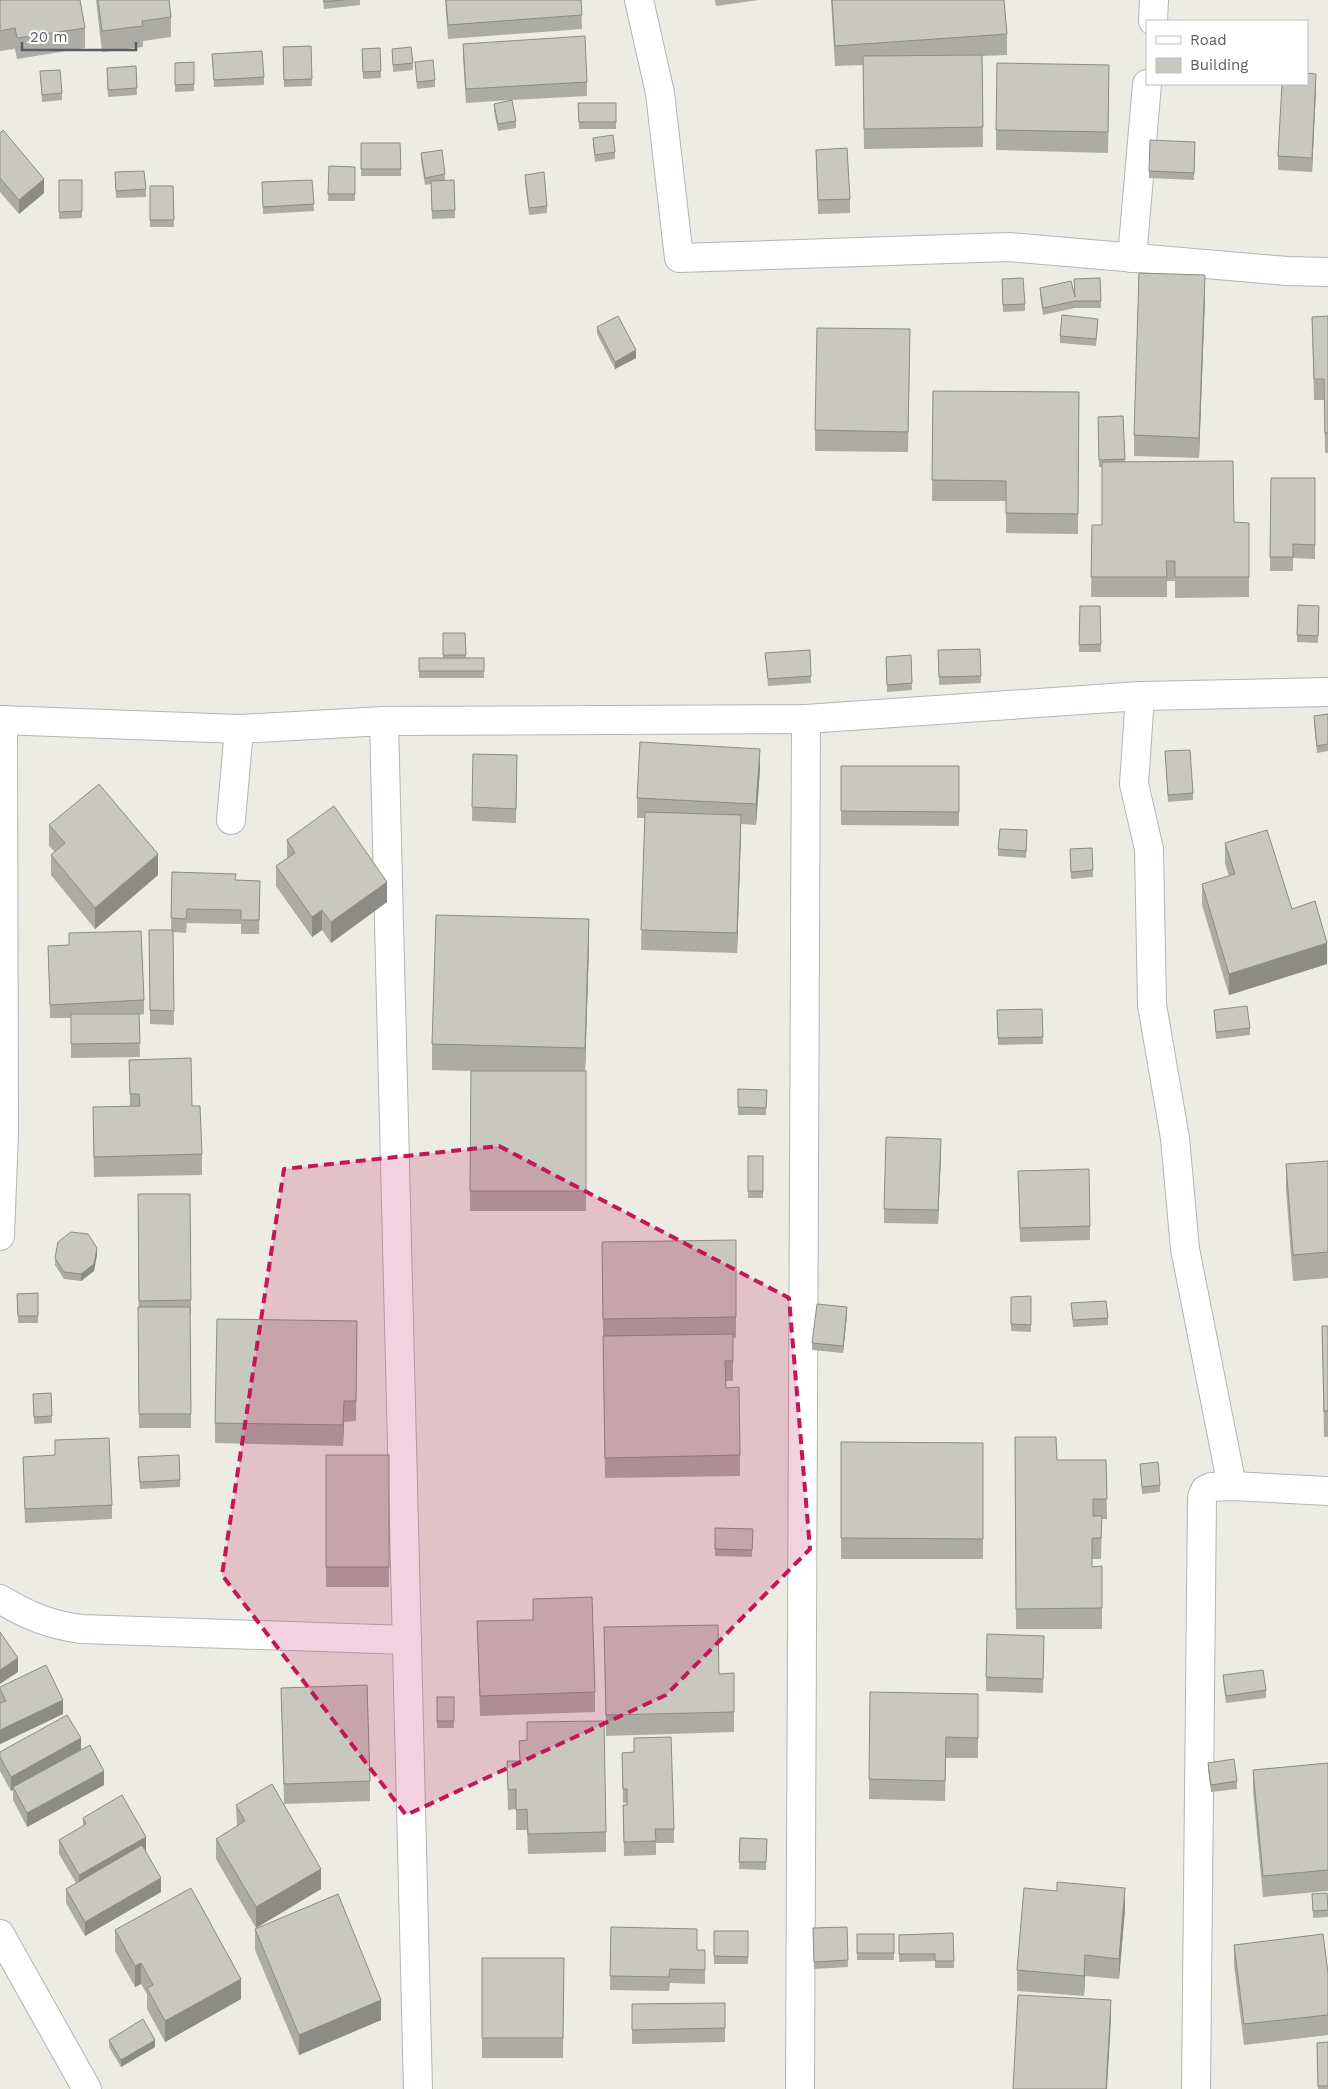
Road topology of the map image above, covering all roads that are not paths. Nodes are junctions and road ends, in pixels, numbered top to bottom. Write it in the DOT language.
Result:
graph roads {
  1 [pos="639,0"];
  2 [pos="1154,0"];
  3 [pos="1152,20"];
  4 [pos="1147,85"];
  5 [pos="1132,258"];
  6 [pos="1328,272"];
  7 [pos="1328,692"];
  8 [pos="1140,696"];
  9 [pos="806,719"];
  10 [pos="2,720"];
  11 [pos="384,721"];
  12 [pos="238,730"];
  13 [pos="231,820"];
  14 [pos="0,1220"];
  15 [pos="1232,1486"];
  16 [pos="1328,1491"];
  17 [pos="0,1599"];
  18 [pos="407,1640"];
  19 [pos="0,1934"];
  20 [pos="87,2089"];
  21 [pos="418,2089"];
  22 [pos="800,2089"];
  23 [pos="1196,2089"];
  1 -- 5 [label="street"];
  2 -- 3 [label="street"];
  4 -- 5 [label="street"];
  5 -- 6 [label="street"];
  7 -- 8 [label="street"];
  8 -- 9 [label="street"];
  8 -- 15 [label="street"];
  9 -- 11 [label="street"];
  9 -- 22 [label="street"];
  10 -- 12 [label="street"];
  10 -- 14 [label="street"];
  11 -- 12 [label="street"];
  11 -- 18 [label="street"];
  12 -- 13 [label="street"];
  15 -- 16 [label="street"];
  15 -- 23 [label="street"];
  17 -- 18 [label="street"];
  18 -- 21 [label="street"];
  19 -- 20 [label="street"];
}
